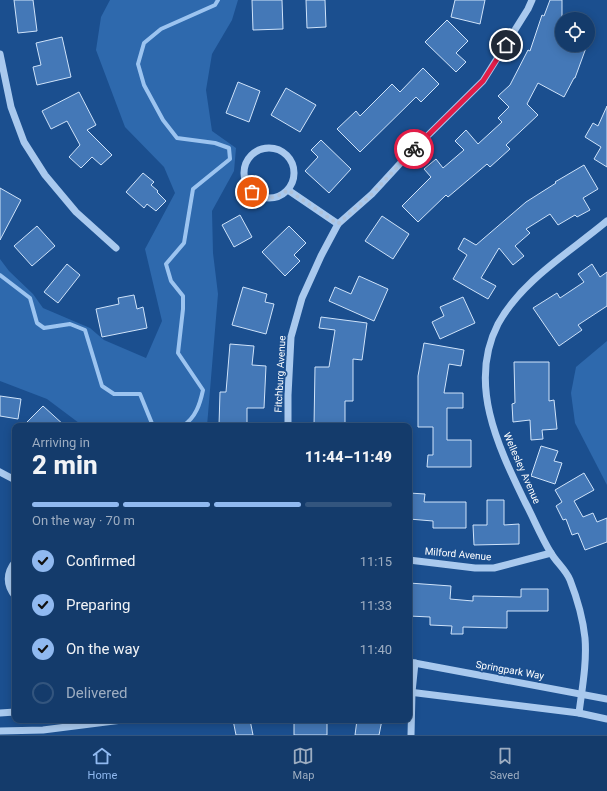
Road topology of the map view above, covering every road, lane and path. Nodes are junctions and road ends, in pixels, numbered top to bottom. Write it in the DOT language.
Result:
graph roads {
  1 [pos="532,0"];
  2 [pos="0,54"];
  3 [pos="288,190"];
  4 [pos="607,221"];
  5 [pos="338,224"];
  6 [pos="116,248"];
  7 [pos="288,423"];
  8 [pos="0,472"];
  9 [pos="12,478"];
  10 [pos="551,553"];
  11 [pos="412,560"];
  12 [pos="12,567"];
  13 [pos="12,591"];
  14 [pos="412,663"];
  15 [pos="412,692"];
  16 [pos="581,693"];
  17 [pos="607,699"];
  18 [pos="12,712"];
  19 [pos="579,713"];
  20 [pos="0,714"];
  21 [pos="607,719"];
  22 [pos="98,723"];
  23 [pos="411,723"];
  24 [pos="0,731"];
  25 [pos="411,735"];
  1 -- 5 [label="street, Fitchburg Avenue"];
  2 -- 6 [label="street"];
  3 -- 3 [label="street"];
  3 -- 5 [label="street"];
  4 -- 10 [label="street, Wellesley Avenue"];
  5 -- 7 [label="street, Fitchburg Avenue"];
  8 -- 9 [label="street"];
  10 -- 11 [label="street, Milford Avenue"];
  10 -- 16 [label="street, Wellesley Avenue"];
  12 -- 13 [label="street"];
  14 -- 16 [label="street, Springpark Way"];
  15 -- 19 [label="street"];
  16 -- 17 [label="street, Springpark Way"];
  16 -- 19 [label="street, Wellesley Avenue"];
  18 -- 20 [label="street"];
  19 -- 21 [label="street"];
  22 -- 24 [label="street"];
  23 -- 25 [label="street"];
}
